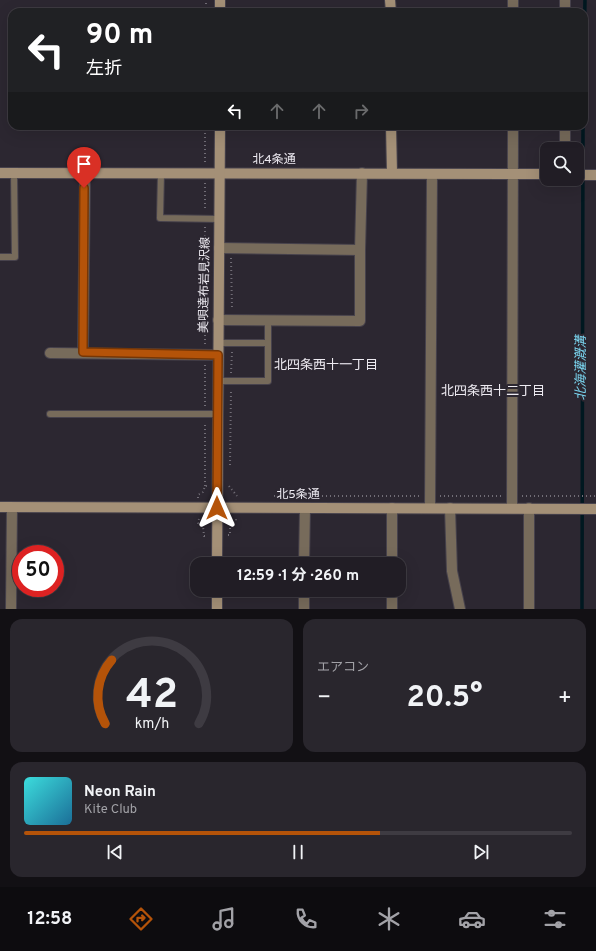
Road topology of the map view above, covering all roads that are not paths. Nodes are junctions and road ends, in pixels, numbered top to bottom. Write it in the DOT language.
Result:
graph roads {
  1 [pos="220,130"];
  2 [pos="391,130"];
  3 [pos="513,130"];
  4 [pos="565,130"];
  5 [pos="565,142"];
  6 [pos="0,172"];
  7 [pos="14,172"];
  8 [pos="85,172"];
  9 [pos="161,173"];
  10 [pos="220,173"];
  11 [pos="362,173"];
  12 [pos="392,173"];
  13 [pos="513,173"];
  14 [pos="432,174"];
  15 [pos="540,174"];
  16 [pos="219,219"];
  17 [pos="219,248"];
  18 [pos="360,250"];
  19 [pos="0,257"];
  20 [pos="218,320"];
  21 [pos="268,320"];
  22 [pos="218,343"];
  23 [pos="268,343"];
  24 [pos="83,352"];
  25 [pos="50,353"];
  26 [pos="218,355"];
  27 [pos="217,381"];
  28 [pos="50,414"];
  29 [pos="217,414"];
  30 [pos="0,507"];
  31 [pos="12,507"];
  32 [pos="217,508"];
  33 [pos="304,508"];
  34 [pos="392,508"];
  35 [pos="430,508"];
  36 [pos="450,508"];
  37 [pos="512,508"];
  38 [pos="529,508"];
  39 [pos="592,509"];
  40 [pos="217,557"];
  41 [pos="304,557"];
  42 [pos="392,557"];
  43 [pos="217,597"];
  44 [pos="304,597"];
  45 [pos="392,597"];
  46 [pos="11,609"];
  47 [pos="217,609"];
  48 [pos="304,609"];
  49 [pos="392,609"];
  50 [pos="460,609"];
  51 [pos="529,609"];
  1 -- 10 [label="street, 美唄達布岩見沢線"];
  2 -- 12 [label="street"];
  3 -- 13 [label="street"];
  4 -- 5 [label="street"];
  6 -- 7 [label="street, 北4条通"];
  7 -- 8 [label="street, 北4条通"];
  7 -- 19 [label="lane"];
  8 -- 9 [label="street, 北4条通"];
  8 -- 24 [label="street"];
  9 -- 10 [label="street, 北4条通"];
  9 -- 16 [label="lane"];
  10 -- 11 [label="street, 北4条通"];
  10 -- 16 [label="street, 美唄達布岩見沢線"];
  11 -- 12 [label="street, 北4条通"];
  11 -- 18 [label="street"];
  12 -- 14 [label="street, 北4条通"];
  13 -- 14 [label="street, 北4条通"];
  13 -- 15 [label="street, 北4条通"];
  13 -- 37 [label="street"];
  14 -- 35 [label="street"];
  16 -- 17 [label="street, 美唄達布岩見沢線"];
  17 -- 18 [label="street"];
  17 -- 20 [label="street, 美唄達布岩見沢線"];
  18 -- 21 [label="street"];
  20 -- 21 [label="street"];
  20 -- 22 [label="street, 美唄達布岩見沢線"];
  21 -- 23 [label="lane"];
  22 -- 23 [label="lane"];
  22 -- 26 [label="street, 美唄達布岩見沢線"];
  23 -- 27 [label="lane"];
  24 -- 25 [label="street"];
  24 -- 26 [label="street"];
  26 -- 27 [label="street, 美唄達布岩見沢線"];
  27 -- 29 [label="street, 美唄達布岩見沢線"];
  28 -- 29 [label="lane"];
  29 -- 32 [label="street, 美唄達布岩見沢線"];
  30 -- 31 [label="street, 北5条通"];
  31 -- 32 [label="street, 北5条通"];
  31 -- 46 [label="street"];
  32 -- 33 [label="street, 北5条通"];
  32 -- 40 [label="street, 美唄達布岩見沢線"];
  33 -- 34 [label="street, 北5条通"];
  33 -- 41 [label="street"];
  34 -- 35 [label="street, 北5条通"];
  34 -- 42 [label="street"];
  35 -- 36 [label="street, 北5条通"];
  36 -- 37 [label="street, 北5条通"];
  36 -- 50 [label="street"];
  37 -- 38 [label="street, 北5条通"];
  38 -- 39 [label="street, 北5条通"];
  38 -- 51 [label="street"];
  43 -- 47 [label="street"];
  44 -- 48 [label="street"];
  45 -- 49 [label="street"];
}
